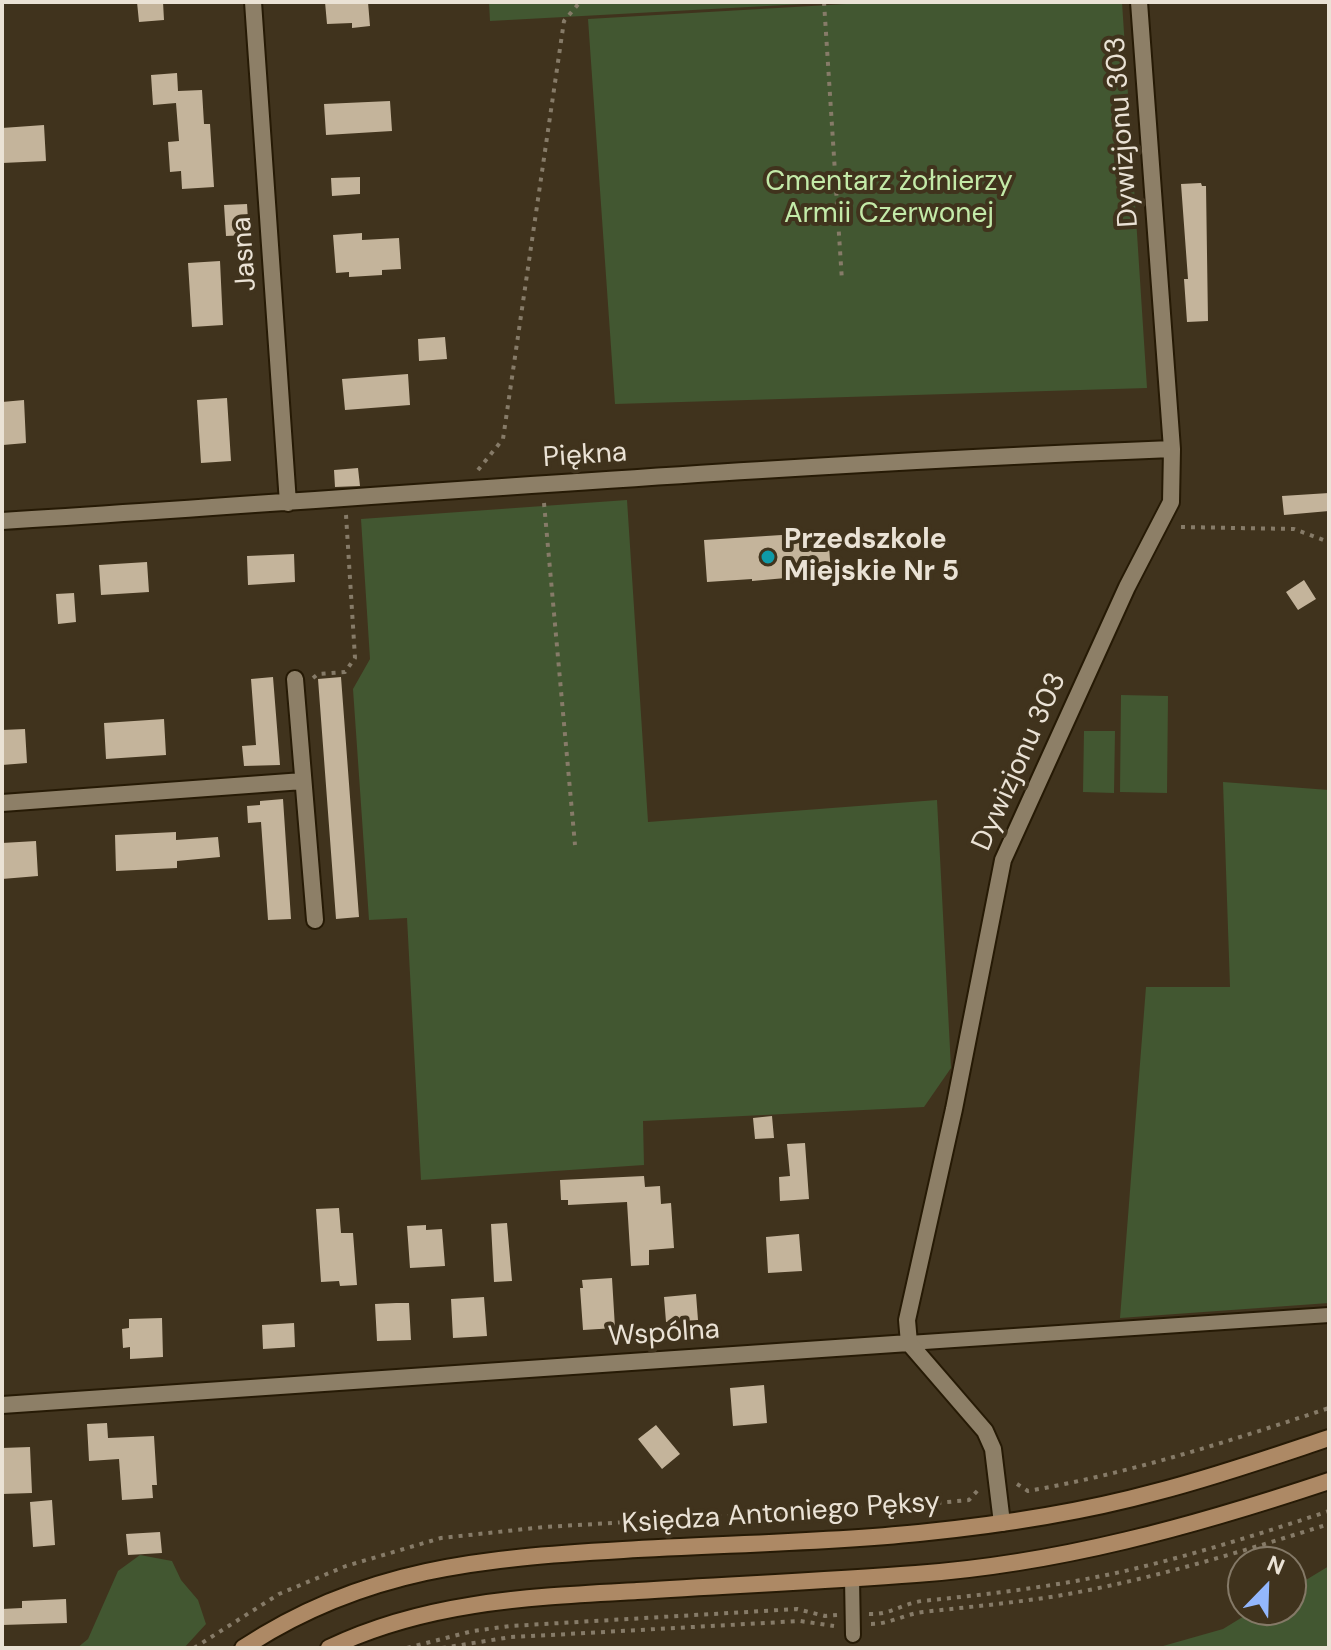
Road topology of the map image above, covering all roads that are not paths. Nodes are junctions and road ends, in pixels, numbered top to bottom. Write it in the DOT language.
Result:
graph roads {
  1 [pos="253,2"];
  2 [pos="1139,2"];
  3 [pos="1172,449"];
  4 [pos="288,503"];
  5 [pos="2,521"];
  6 [pos="295,679"];
  7 [pos="303,781"];
  8 [pos="2,803"];
  9 [pos="315,920"];
  10 [pos="1329,1315"];
  11 [pos="909,1343"];
  12 [pos="2,1405"];
  13 [pos="1329,1438"];
  14 [pos="1329,1481"];
  15 [pos="1002,1523"];
  16 [pos="852,1578"];
  17 [pos="853,1630"];
  18 [pos="243,1648"];
  19 [pos="329,1648"];
  1 -- 4 [label="street, Jasna"];
  2 -- 3 [label="street, Dywizjonu 303"];
  3 -- 4 [label="street, Piękna"];
  3 -- 11 [label="street, Dywizjonu 303"];
  4 -- 5 [label="street, Piękna"];
  6 -- 7 [label="street"];
  7 -- 8 [label="street"];
  7 -- 9 [label="street"];
  10 -- 11 [label="lane, Wspólna"];
  11 -- 12 [label="street, Wspólna"];
  11 -- 15 [label="street"];
  13 -- 15 [label="main road, Księdza Antoniego Pęksy"];
  14 -- 16 [label="main road"];
  15 -- 18 [label="main road, Księdza Antoniego Pęksy"];
  16 -- 17 [label="lane"];
  16 -- 19 [label="main road"];
}
